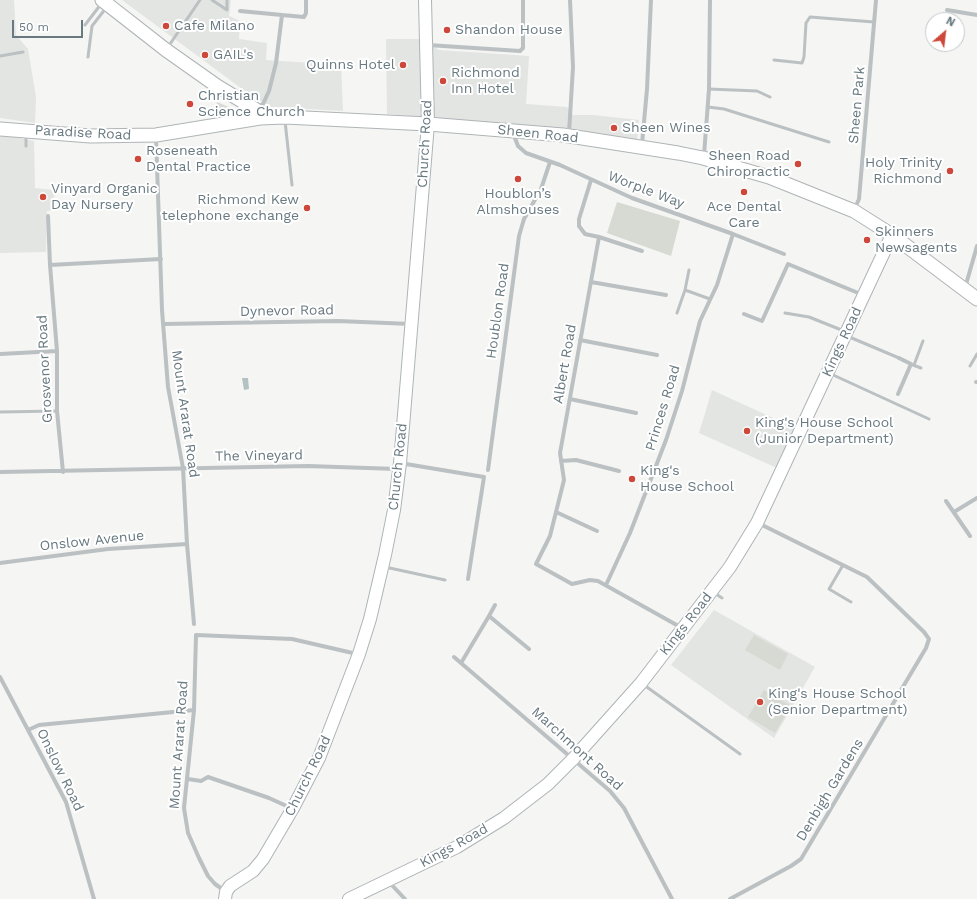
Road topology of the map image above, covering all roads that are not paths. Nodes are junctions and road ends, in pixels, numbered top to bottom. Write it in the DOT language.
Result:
graph roads {
  1 [pos="200,0"];
  2 [pos="212,0"];
  3 [pos="227,0"];
  4 [pos="306,0"];
  5 [pos="426,0"];
  6 [pos="523,0"];
  7 [pos="570,0"];
  8 [pos="651,0"];
  9 [pos="710,0"];
  10 [pos="876,0"];
  11 [pos="106,2"];
  12 [pos="947,10"];
  13 [pos="240,12"];
  14 [pos="282,15"];
  15 [pos="977,16"];
  16 [pos="874,22"];
  17 [pos="85,25"];
  18 [pos="425,45"];
  19 [pos="166,50"];
  20 [pos="23,52"];
  21 [pos="0,56"];
  22 [pos="88,57"];
  23 [pos="774,60"];
  24 [pos="709,89"];
  25 [pos="770,97"];
  26 [pos="708,107"];
  27 [pos="258,113"];
  28 [pos="285,117"];
  29 [pos="428,124"];
  30 [pos="3,129"];
  31 [pos="26,130"];
  32 [pos="512,131"];
  33 [pos="156,135"];
  34 [pos="569,136"];
  35 [pos="829,142"];
  36 [pos="26,146"];
  37 [pos="642,147"];
  38 [pos="703,158"];
  39 [pos="550,162"];
  40 [pos="592,180"];
  41 [pos="292,185"];
  42 [pos="854,211"];
  43 [pos="48,216"];
  44 [pos="733,234"];
  45 [pos="892,235"];
  46 [pos="599,237"];
  47 [pos="977,246"];
  48 [pos="642,251"];
  49 [pos="784,254"];
  50 [pos="161,259"];
  51 [pos="50,265"];
  52 [pos="689,270"];
  53 [pos="591,282"];
  54 [pos="964,289"];
  55 [pos="684,290"];
  56 [pos="666,295"];
  57 [pos="863,296"];
  58 [pos="710,299"];
  59 [pos="977,299"];
  60 [pos="677,313"];
  61 [pos="785,313"];
  62 [pos="744,314"];
  63 [pos="163,324"];
  64 [pos="411,324"];
  65 [pos="845,333"];
  66 [pos="580,340"];
  67 [pos="923,341"];
  68 [pos="57,352"];
  69 [pos="0,354"];
  70 [pos="977,354"];
  71 [pos="657,356"];
  72 [pos="899,358"];
  73 [pos="912,364"];
  74 [pos="970,366"];
  75 [pos="922,368"];
  76 [pos="827,372"];
  77 [pos="898,394"];
  78 [pos="570,399"];
  79 [pos="57,411"];
  80 [pos="0,412"];
  81 [pos="636,412"];
  82 [pos="929,419"];
  83 [pos="561,460"];
  84 [pos="400,466"];
  85 [pos="183,468"];
  86 [pos="488,470"];
  87 [pos="620,471"];
  88 [pos="0,472"];
  89 [pos="63,472"];
  90 [pos="977,498"];
  91 [pos="946,501"];
  92 [pos="556,512"];
  93 [pos="954,512"];
  94 [pos="757,523"];
  95 [pos="597,531"];
  96 [pos="970,536"];
  97 [pos="187,544"];
  98 [pos="0,562"];
  99 [pos="842,565"];
  100 [pos="382,566"];
  101 [pos="468,579"];
  102 [pos="445,580"];
  103 [pos="606,585"];
  104 [pos="851,602"];
  105 [pos="495,605"];
  106 [pos="489,616"];
  107 [pos="194,624"];
  108 [pos="682,629"];
  109 [pos="529,649"];
  110 [pos="359,654"];
  111 [pos="454,657"];
  112 [pos="461,664"];
  113 [pos="0,678"];
  114 [pos="641,682"];
  115 [pos="194,710"];
  116 [pos="28,730"];
  117 [pos="740,754"];
  118 [pos="573,759"];
  119 [pos="188,779"];
  120 [pos="293,808"];
  121 [pos="388,881"];
  122 [pos="225,895"];
  123 [pos="94,899"];
  124 [pos="349,899"];
  125 [pos="405,899"];
  126 [pos="672,899"];
  127 [pos="730,899"];
  1 -- 19 [label="lane"];
  2 -- 3 [label="lane"];
  4 -- 14 [label="street"];
  5 -- 18 [label="street, Church Road"];
  6 -- 18 [label="street"];
  7 -- 34 [label="street"];
  8 -- 37 [label="street"];
  9 -- 24 [label="street"];
  10 -- 16 [label="street, Sheen Park"];
  11 -- 17 [label="lane"];
  11 -- 19 [label="main road"];
  11 -- 22 [label="lane"];
  12 -- 15 [label="street"];
  13 -- 14 [label="street"];
  14 -- 27 [label="street"];
  16 -- 23 [label="lane"];
  16 -- 42 [label="street, Sheen Park"];
  18 -- 29 [label="street, Church Road"];
  19 -- 27 [label="main road"];
  20 -- 21 [label="lane"];
  24 -- 25 [label="lane"];
  24 -- 26 [label="street"];
  26 -- 35 [label="lane"];
  26 -- 38 [label="street"];
  27 -- 28 [label="main road, Sheen Road"];
  27 -- 33 [label="main road, Paradise Road"];
  28 -- 29 [label="main road, Sheen Road"];
  28 -- 41 [label="lane"];
  29 -- 32 [label="main road, Sheen Road"];
  29 -- 64 [label="street, Church Road"];
  30 -- 31 [label="main road, Paradise Road"];
  31 -- 33 [label="main road, Paradise Road"];
  31 -- 36 [label="lane"];
  32 -- 34 [label="main road, Sheen Road"];
  32 -- 39 [label="street, Worple Way"];
  33 -- 50 [label="street, Mount Ararat Road"];
  34 -- 37 [label="main road, Sheen Road"];
  37 -- 38 [label="main road, Sheen Road"];
  38 -- 42 [label="main road, Sheen Road"];
  39 -- 40 [label="street, Worple Way"];
  39 -- 86 [label="street, Houblon Road"];
  40 -- 44 [label="street, Worple Way"];
  40 -- 46 [label="street"];
  42 -- 45 [label="main road, Sheen Road"];
  43 -- 51 [label="street, Grosvenor Road"];
  44 -- 49 [label="street, Worple Way"];
  44 -- 58 [label="street, Princes Road"];
  45 -- 54 [label="main road, Sheen Road"];
  45 -- 57 [label="street, Kings Road"];
  46 -- 48 [label="street"];
  46 -- 53 [label="street, Albert Road"];
  47 -- 54 [label="street"];
  50 -- 51 [label="street"];
  50 -- 63 [label="street, Mount Ararat Road"];
  51 -- 68 [label="street, Grosvenor Road"];
  52 -- 55 [label="lane"];
  53 -- 56 [label="street"];
  53 -- 66 [label="street, Albert Road"];
  54 -- 59 [label="main road, Sheen Road"];
  55 -- 58 [label="lane"];
  55 -- 60 [label="lane"];
  57 -- 62 [label="street"];
  57 -- 65 [label="street, Kings Road"];
  58 -- 103 [label="street, Princes Road"];
  61 -- 65 [label="lane"];
  63 -- 64 [label="street, Dynevor Road"];
  63 -- 85 [label="street, Mount Ararat Road"];
  64 -- 84 [label="street, Church Road"];
  65 -- 72 [label="lane"];
  65 -- 76 [label="street, Kings Road"];
  66 -- 71 [label="street"];
  66 -- 78 [label="street, Albert Road"];
  67 -- 73 [label="lane"];
  68 -- 69 [label="street"];
  68 -- 79 [label="street, Grosvenor Road"];
  70 -- 74 [label="lane"];
  72 -- 73 [label="street"];
  73 -- 75 [label="lane"];
  73 -- 77 [label="street"];
  76 -- 82 [label="lane"];
  76 -- 94 [label="street, Kings Road"];
  78 -- 81 [label="street"];
  78 -- 83 [label="street, Albert Road"];
  79 -- 80 [label="lane"];
  79 -- 89 [label="street, Grosvenor Road"];
  83 -- 87 [label="street"];
  83 -- 92 [label="street, Albert Road"];
  84 -- 85 [label="street, The Vineyard"];
  84 -- 100 [label="street, Church Road"];
  84 -- 101 [label="street, The Vineyard"];
  85 -- 89 [label="street, The Vineyard"];
  85 -- 97 [label="street, Mount Ararat Road"];
  88 -- 89 [label="street, The Vineyard"];
  90 -- 93 [label="street"];
  91 -- 93 [label="street"];
  92 -- 95 [label="street"];
  92 -- 103 [label="street, Albert Road"];
  93 -- 96 [label="street"];
  94 -- 99 [label="street"];
  94 -- 108 [label="street, Kings Road"];
  97 -- 98 [label="street, Onslow Avenue"];
  97 -- 107 [label="street, Mount Ararat Road"];
  99 -- 104 [label="lane"];
  99 -- 127 [label="street, Denbigh Gardens"];
  100 -- 102 [label="lane"];
  100 -- 110 [label="street, Church Road"];
  103 -- 108 [label="street"];
  105 -- 106 [label="street"];
  106 -- 109 [label="street"];
  106 -- 112 [label="street"];
  108 -- 114 [label="street, Kings Road"];
  110 -- 115 [label="street, Mount Ararat Road"];
  110 -- 120 [label="street, Church Road"];
  111 -- 112 [label="street, Marchmont Road"];
  112 -- 118 [label="street, Marchmont Road"];
  113 -- 116 [label="street, Onslow Road"];
  114 -- 117 [label="lane"];
  114 -- 118 [label="street, Kings Road"];
  115 -- 116 [label="street"];
  115 -- 119 [label="street, Mount Ararat Road"];
  116 -- 123 [label="street, Onslow Road"];
  118 -- 121 [label="street, Kings Road"];
  118 -- 126 [label="street, Marchmont Road"];
  119 -- 120 [label="street"];
  119 -- 122 [label="street, Mount Ararat Road"];
  120 -- 122 [label="street, Church Road"];
  121 -- 124 [label="street, Kings Road"];
  121 -- 125 [label="street"];
}
